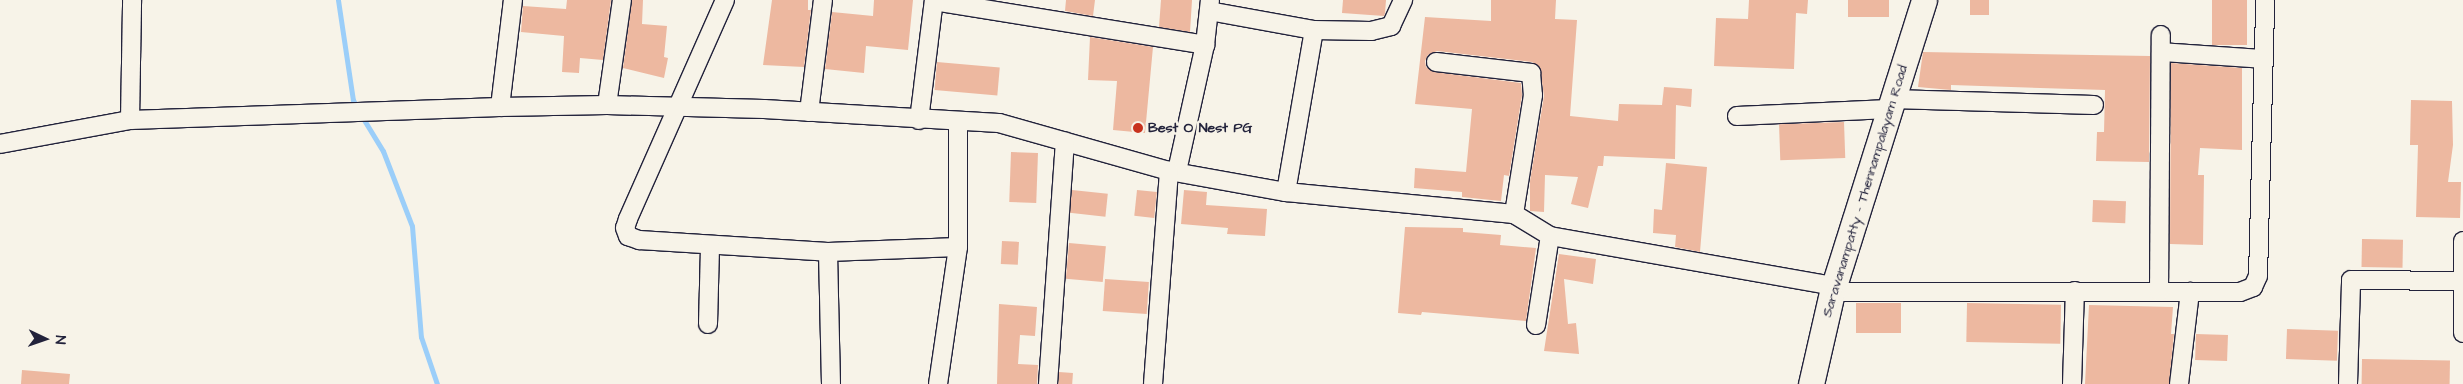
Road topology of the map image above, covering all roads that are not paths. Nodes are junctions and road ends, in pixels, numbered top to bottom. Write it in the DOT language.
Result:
graph roads {
  1 [pos="132,0"];
  2 [pos="513,0"];
  3 [pos="622,0"];
  4 [pos="725,0"];
  5 [pos="823,0"];
  6 [pos="934,0"];
  7 [pos="1403,0"];
  8 [pos="1924,0"];
  9 [pos="2265,0"];
  10 [pos="1210,6"];
  11 [pos="1314,30"];
  12 [pos="1205,45"];
  13 [pos="2264,59"];
  14 [pos="1436,62"];
  15 [pos="1891,104"];
  16 [pos="607,105"];
  17 [pos="2094,105"];
  18 [pos="676,106"];
  19 [pos="500,107"];
  20 [pos="810,112"];
  21 [pos="1737,116"];
  22 [pos="130,120"];
  23 [pos="918,120"];
  24 [pos="958,123"];
  25 [pos="1065,142"];
  26 [pos="0,144"];
  27 [pos="1173,171"];
  28 [pos="1286,192"];
  29 [pos="1514,214"];
  30 [pos="1550,236"];
  31 [pos="2463,241"];
  32 [pos="710,245"];
  33 [pos="958,247"];
  34 [pos="828,252"];
  35 [pos="2462,281"];
  36 [pos="1833,289"];
  37 [pos="2076,291"];
  38 [pos="2159,292"];
  39 [pos="2190,292"];
  40 [pos="708,324"];
  41 [pos="1536,325"];
  42 [pos="2463,334"];
  43 [pos="831,384"];
  44 [pos="938,384"];
  45 [pos="1048,384"];
  46 [pos="1153,384"];
  47 [pos="1810,384"];
  48 [pos="2072,384"];
  49 [pos="2179,384"];
  50 [pos="2348,384"];
  1 -- 22 [label="street"];
  2 -- 19 [label="street"];
  3 -- 16 [label="street"];
  4 -- 18 [label="street"];
  5 -- 20 [label="street"];
  6 -- 12 [label="street"];
  6 -- 23 [label="street"];
  7 -- 11 [label="street"];
  8 -- 15 [label="main road, Saravanampatty - Thennampalayam Road"];
  9 -- 13 [label="street"];
  10 -- 11 [label="street"];
  10 -- 12 [label="street"];
  11 -- 28 [label="street"];
  12 -- 27 [label="street"];
  13 -- 38 [label="street"];
  13 -- 39 [label="street"];
  14 -- 29 [label="street"];
  15 -- 17 [label="street"];
  15 -- 21 [label="street"];
  15 -- 36 [label="main road, Saravanampatty - Thennampalayam Road"];
  16 -- 18 [label="street"];
  16 -- 19 [label="street"];
  18 -- 20 [label="street"];
  18 -- 32 [label="street"];
  19 -- 22 [label="street"];
  20 -- 23 [label="street"];
  22 -- 26 [label="street"];
  23 -- 24 [label="street"];
  24 -- 25 [label="street"];
  24 -- 33 [label="street"];
  25 -- 27 [label="street"];
  25 -- 45 [label="street"];
  27 -- 28 [label="street"];
  27 -- 46 [label="street"];
  28 -- 29 [label="street"];
  29 -- 30 [label="street"];
  30 -- 36 [label="street"];
  30 -- 41 [label="street"];
  31 -- 35 [label="street"];
  32 -- 34 [label="street"];
  32 -- 40 [label="street"];
  33 -- 34 [label="street"];
  33 -- 44 [label="street"];
  34 -- 43 [label="street"];
  35 -- 42 [label="street"];
  35 -- 50 [label="street"];
  36 -- 37 [label="street"];
  36 -- 47 [label="main road, Saravanampatty - Thennampalayam Road"];
  37 -- 38 [label="street"];
  37 -- 48 [label="street"];
  38 -- 39 [label="street"];
  39 -- 49 [label="street"];
}
